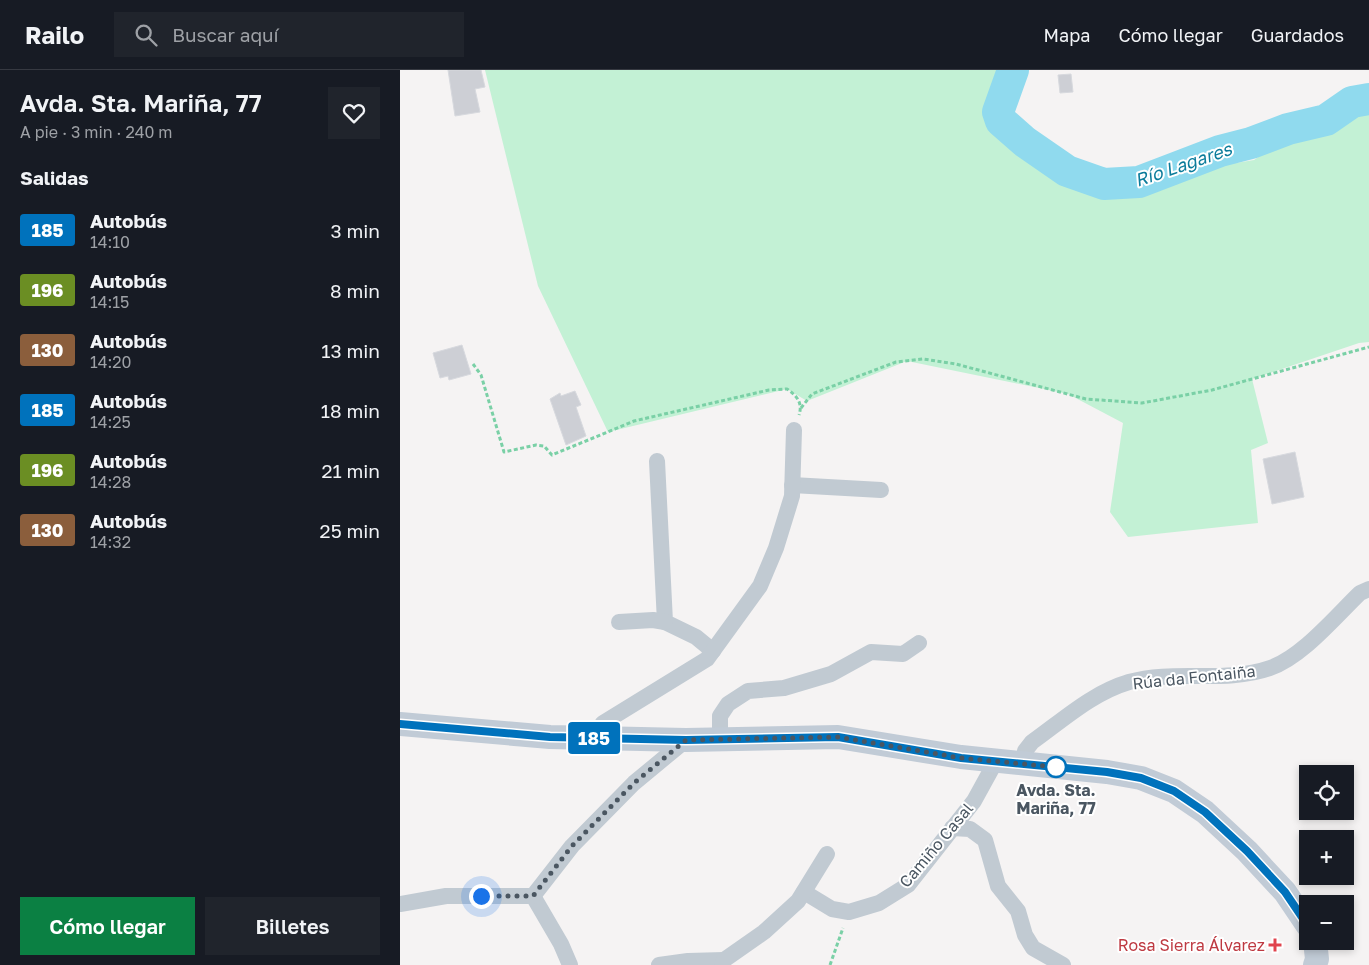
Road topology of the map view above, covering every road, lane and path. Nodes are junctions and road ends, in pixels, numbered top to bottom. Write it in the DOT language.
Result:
graph roads {
  1 [pos="1369,347"];
  2 [pos="473,364"];
  3 [pos="801,408"];
  4 [pos="794,430"];
  5 [pos="657,461"];
  6 [pos="792,485"];
  7 [pos="881,490"];
  8 [pos="1369,589"];
  9 [pos="619,622"];
  10 [pos="665,622"];
  11 [pos="919,643"];
  12 [pos="713,651"];
  13 [pos="400,724"];
  14 [pos="598,738"];
  15 [pos="720,739"];
  16 [pos="686,740"];
  17 [pos="996,761"];
  18 [pos="1023,764"];
  19 [pos="952,828"];
  20 [pos="827,854"];
  21 [pos="804,892"];
  22 [pos="533,896"];
  23 [pos="400,904"];
  24 [pos="849,912"];
  25 [pos="1299,913"];
  26 [pos="1316,950"];
  27 [pos="723,963"];
  28 [pos="570,965"];
  29 [pos="659,965"];
  30 [pos="830,965"];
  31 [pos="1063,965"];
  32 [pos="1316,965"];
  1 -- 3 [label="path"];
  2 -- 3 [label="path"];
  3 -- 4 [label="path"];
  4 -- 6 [label="street"];
  5 -- 10 [label="street"];
  6 -- 7 [label="street"];
  6 -- 12 [label="street"];
  8 -- 18 [label="street, Rúa da Fontaiña"];
  9 -- 10 [label="street"];
  10 -- 12 [label="street"];
  11 -- 15 [label="street"];
  12 -- 14 [label="street"];
  13 -- 14 [label="main road"];
  14 -- 16 [label="main road"];
  15 -- 16 [label="main road"];
  15 -- 17 [label="main road"];
  16 -- 22 [label="street"];
  17 -- 18 [label="main road"];
  17 -- 19 [label="street, Camiño Casal"];
  18 -- 25 [label="main road"];
  19 -- 24 [label="street, Camiño Casal"];
  19 -- 31 [label="street"];
  20 -- 21 [label="street"];
  21 -- 24 [label="street"];
  21 -- 27 [label="street"];
  22 -- 23 [label="street"];
  22 -- 28 [label="street"];
  24 -- 30 [label="path"];
  26 -- 32 [label="main road"];
  27 -- 29 [label="street"];
}
